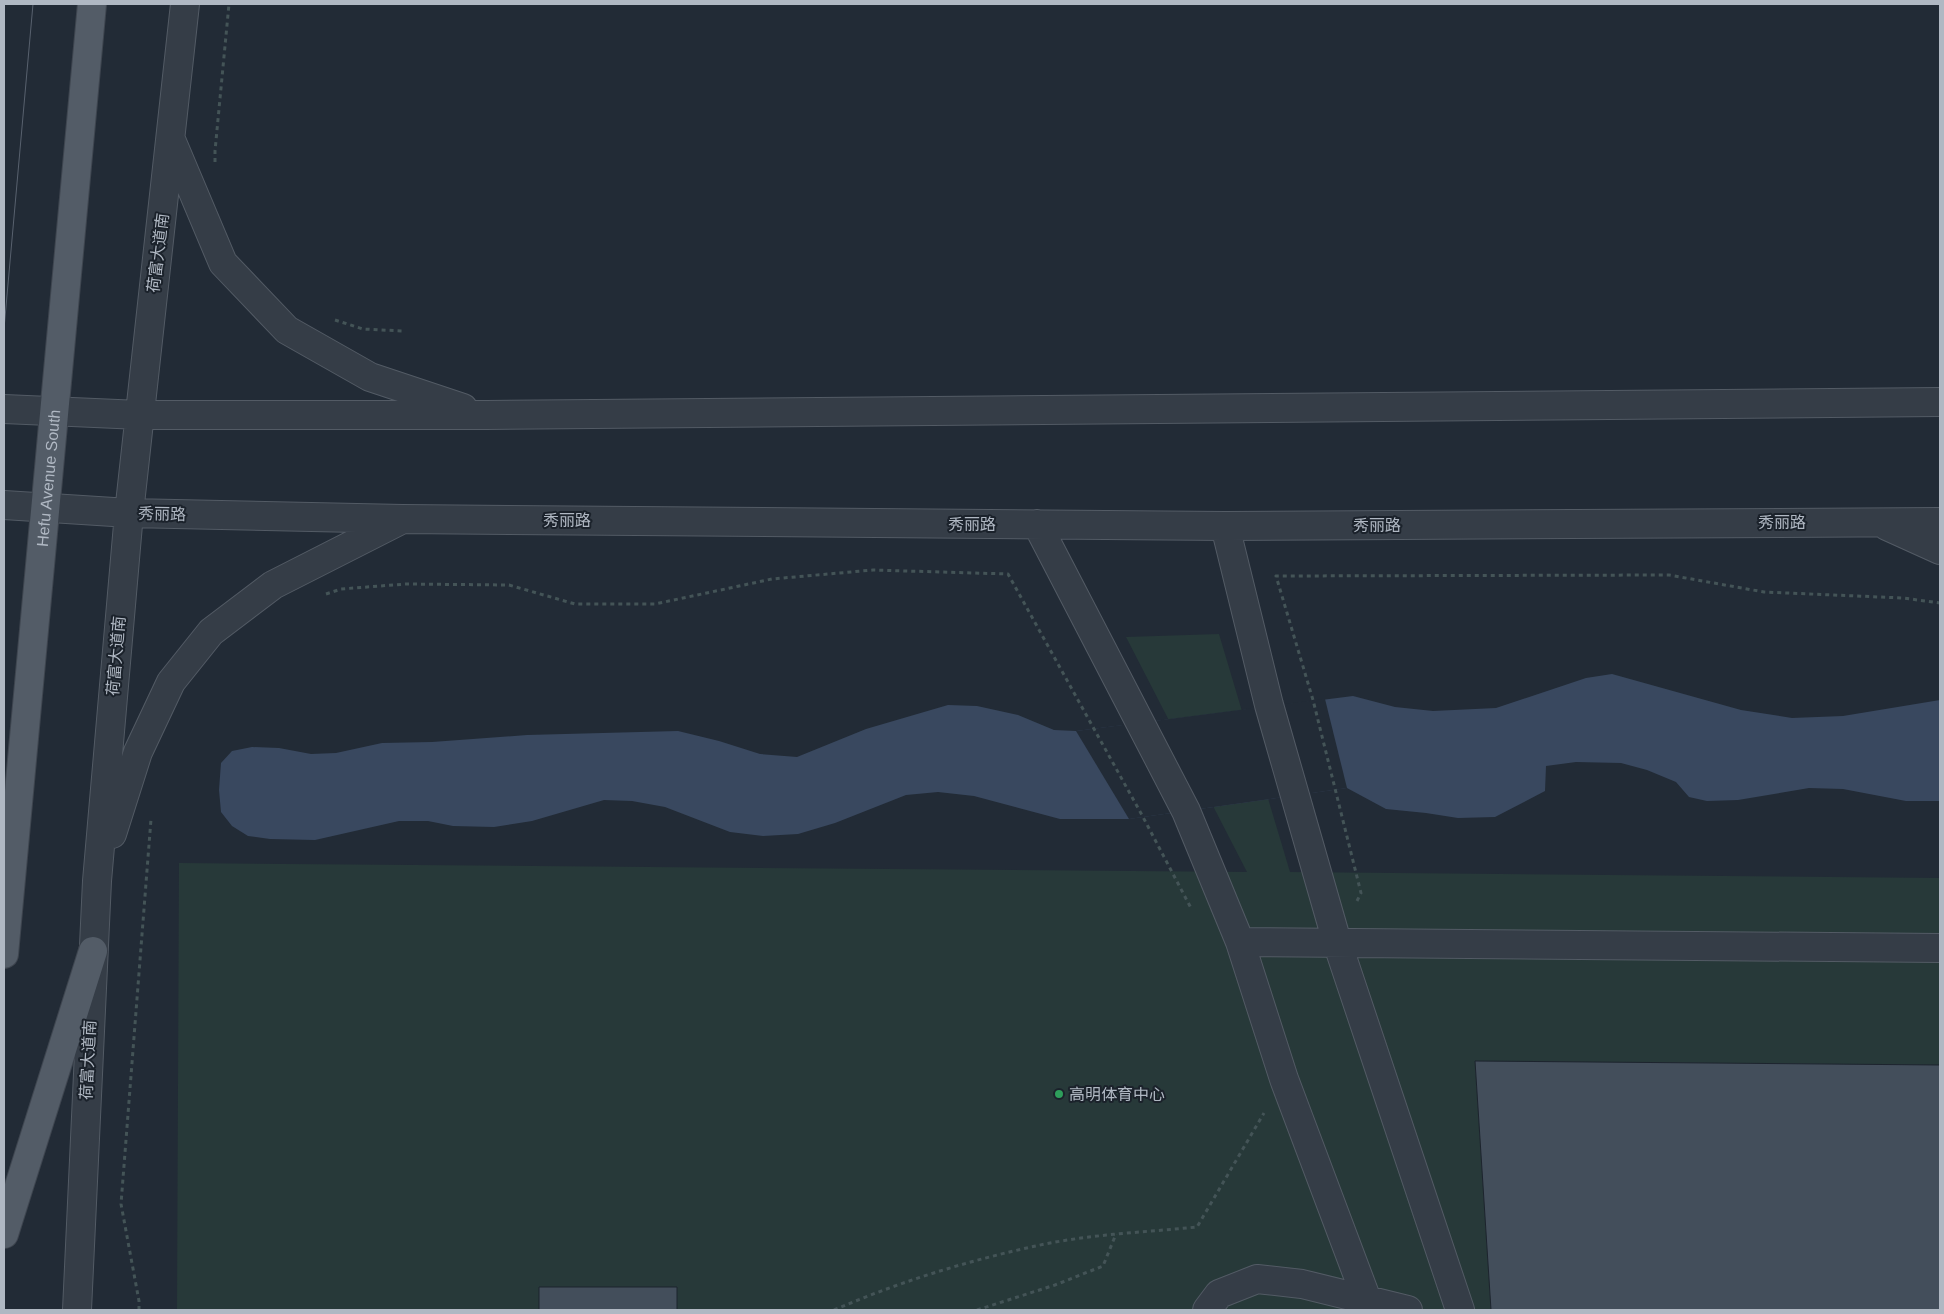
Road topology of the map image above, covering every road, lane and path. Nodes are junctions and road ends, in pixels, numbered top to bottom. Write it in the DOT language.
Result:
graph roads {
  1 [pos="92,4"];
  2 [pos="185,4"];
  3 [pos="229,4"];
  4 [pos="172,140"];
  5 [pos="216,169"];
  6 [pos="334,320"];
  7 [pos="402,331"];
  8 [pos="1940,402"];
  9 [pos="4,409"];
  10 [pos="53,412"];
  11 [pos="140,415"];
  12 [pos="486,415"];
  13 [pos="4,505"];
  14 [pos="45,507"];
  15 [pos="129,513"];
  16 [pos="403,519"];
  17 [pos="1879,522"];
  18 [pos="1940,522"];
  19 [pos="1037,524"];
  20 [pos="1225,526"];
  21 [pos="1940,550"];
  22 [pos="324,595"];
  23 [pos="1940,603"];
  24 [pos="151,817"];
  25 [pos="1143,817"];
  26 [pos="97,880"];
  27 [pos="1240,942"];
  28 [pos="1337,942"];
  29 [pos="1940,948"];
  30 [pos="93,951"];
  31 [pos="4,954"];
  32 [pos="1284,1079"];
  33 [pos="4,1234"];
  34 [pos="1116,1234"];
  35 [pos="1367,1300"];
  36 [pos="77,1310"];
  37 [pos="139,1310"];
  38 [pos="834,1310"];
  39 [pos="977,1310"];
  40 [pos="1207,1310"];
  41 [pos="1408,1310"];
  42 [pos="1460,1310"];
  1 -- 10 [label="main road, Hefu Avenue South"];
  2 -- 4 [label="street, 荷富大道南"];
  3 -- 5 [label="path"];
  4 -- 11 [label="street, 荷富大道南"];
  4 -- 12 [label="street"];
  6 -- 7 [label="path"];
  8 -- 12 [label="street"];
  9 -- 10 [label="street"];
  10 -- 11 [label="street"];
  10 -- 14 [label="main road, Hefu Avenue South"];
  11 -- 12 [label="street"];
  11 -- 15 [label="street, 荷富大道南"];
  13 -- 14 [label="street, 秀丽路"];
  14 -- 15 [label="street, 秀丽路"];
  14 -- 31 [label="main road, Hefu Avenue South"];
  15 -- 16 [label="street, 秀丽路"];
  15 -- 26 [label="street, 荷富大道南"];
  16 -- 19 [label="street, 秀丽路"];
  16 -- 26 [label="street"];
  17 -- 18 [label="street, 秀丽路"];
  17 -- 20 [label="street, 秀丽路"];
  17 -- 21 [label="street"];
  19 -- 20 [label="street, 秀丽路"];
  19 -- 27 [label="street"];
  20 -- 28 [label="street"];
  22 -- 25 [label="path"];
  23 -- 28 [label="path"];
  24 -- 37 [label="path"];
  26 -- 30 [label="street, 荷富大道南"];
  27 -- 28 [label="street"];
  27 -- 32 [label="street"];
  28 -- 29 [label="street"];
  28 -- 42 [label="street"];
  30 -- 33 [label="main road"];
  30 -- 36 [label="street, 荷富大道南"];
  32 -- 34 [label="path"];
  32 -- 35 [label="street"];
  34 -- 38 [label="path"];
  34 -- 39 [label="path"];
  35 -- 40 [label="street"];
  35 -- 41 [label="street"];
}
